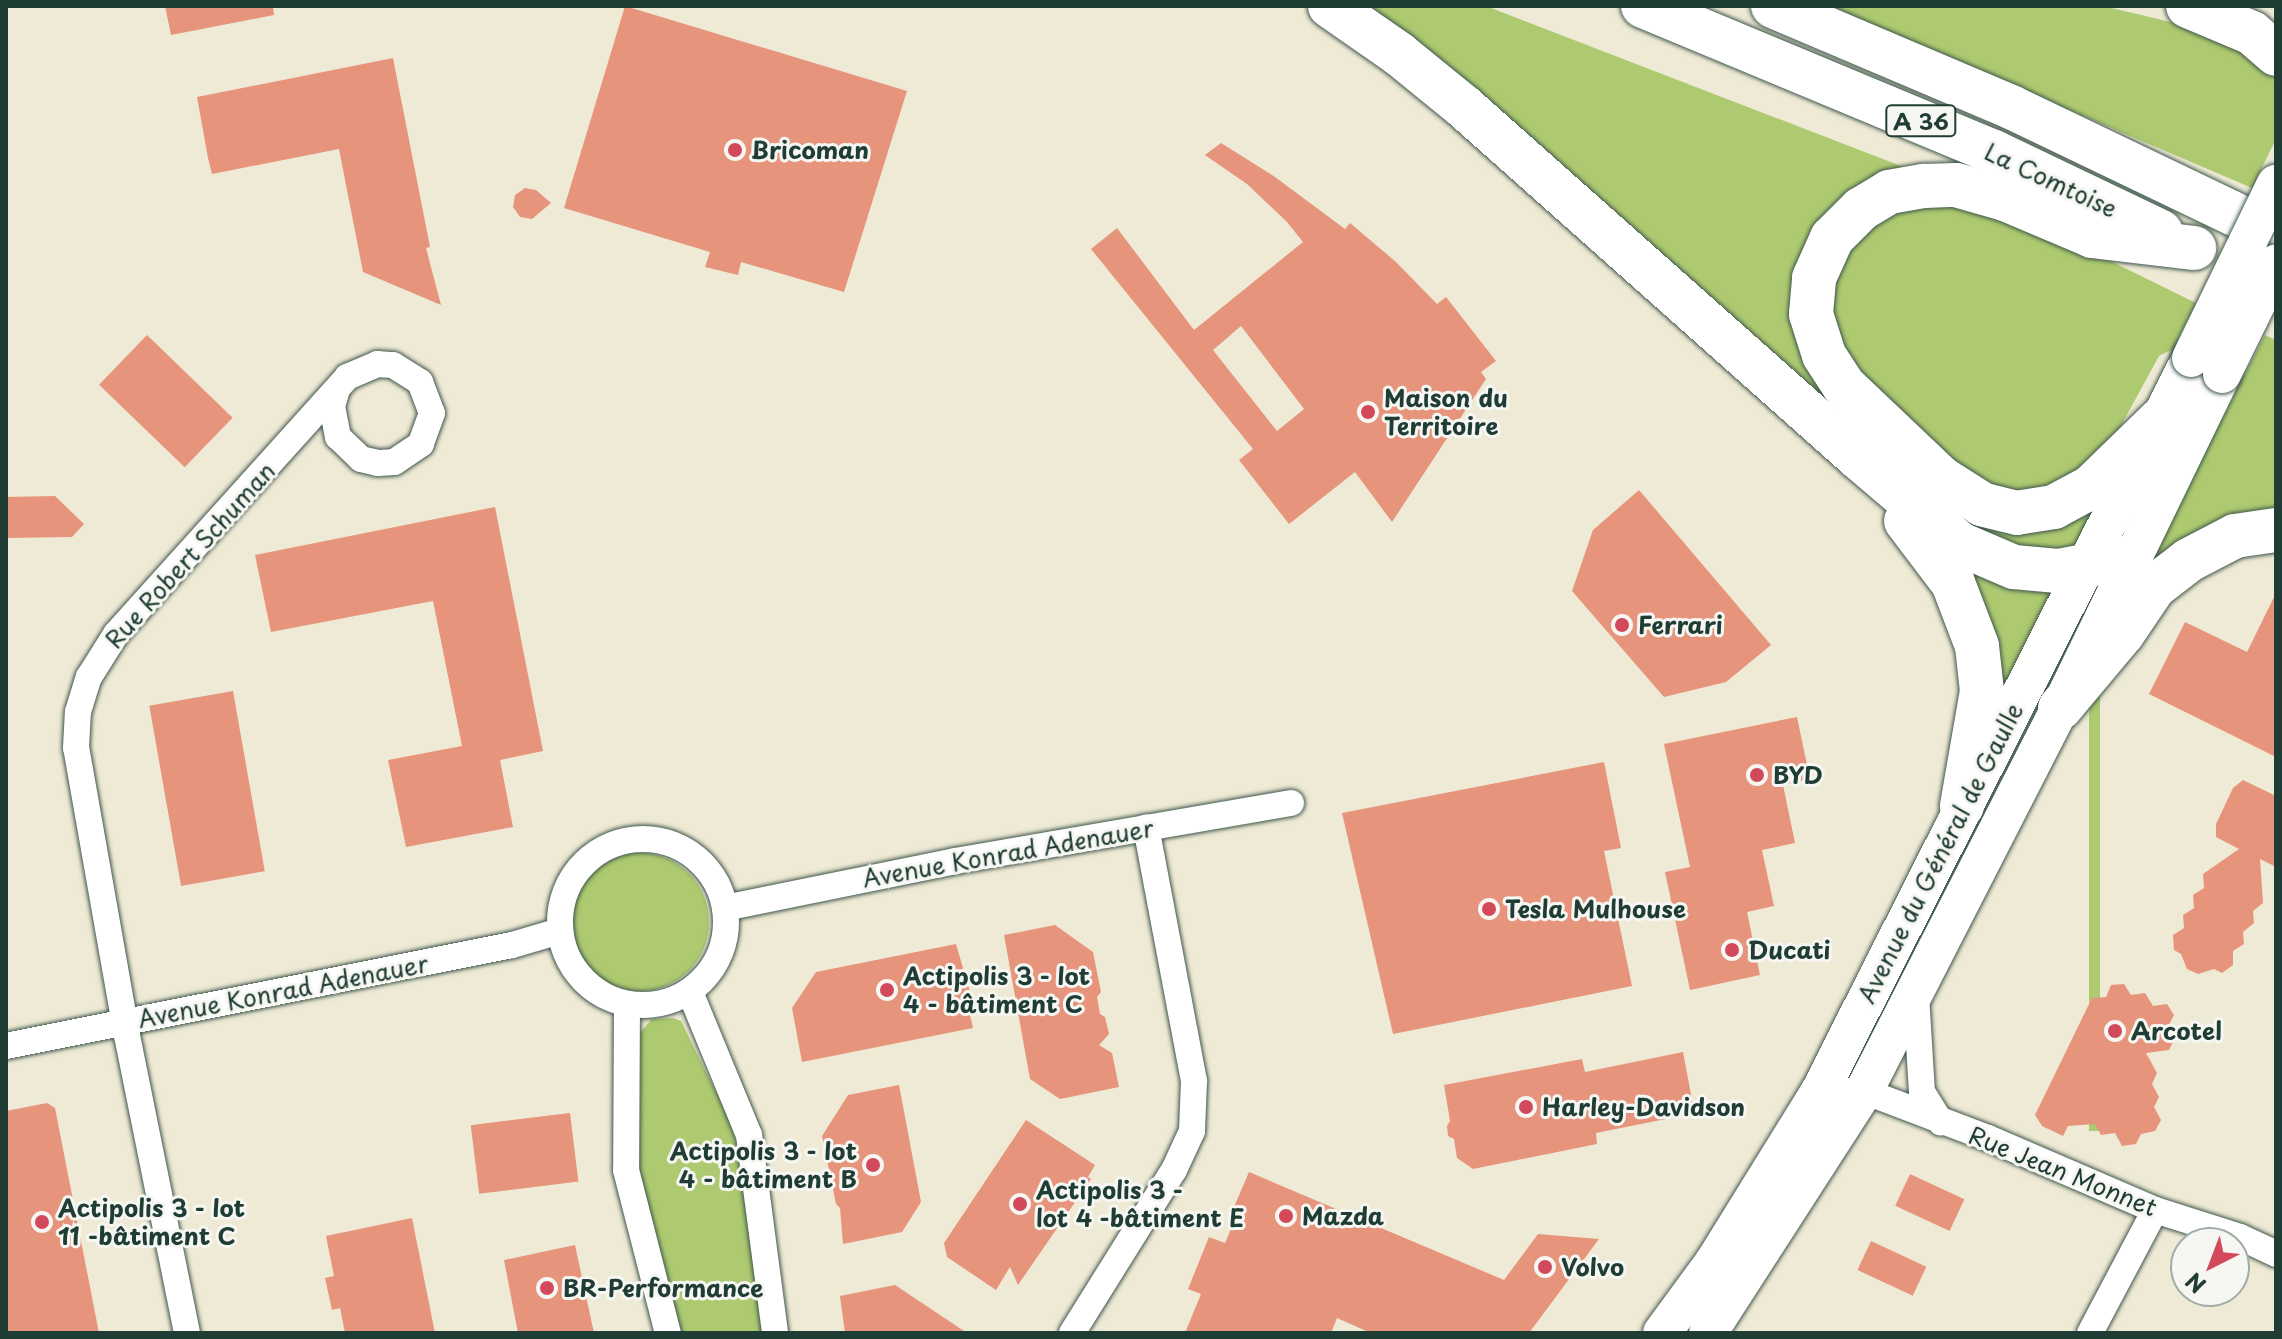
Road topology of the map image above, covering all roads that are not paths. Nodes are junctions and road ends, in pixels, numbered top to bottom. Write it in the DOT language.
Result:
graph roads {
  1 [pos="1330,6"];
  2 [pos="1643,6"];
  3 [pos="1773,6"];
  4 [pos="2191,6"];
  5 [pos="2276,54"];
  6 [pos="2276,184"];
  7 [pos="2276,234"];
  8 [pos="2194,248"];
  9 [pos="2276,264"];
  10 [pos="2276,291"];
  11 [pos="2206,366"];
  12 [pos="337,390"];
  13 [pos="2161,419"];
  14 [pos="338,437"];
  15 [pos="284,449"];
  16 [pos="1859,458"];
  17 [pos="2276,530"];
  18 [pos="2131,557"];
  19 [pos="2086,567"];
  20 [pos="2060,708"];
  21 [pos="1291,803"];
  22 [pos="1962,806"];
  23 [pos="1146,828"];
  24 [pos="725,908"];
  25 [pos="560,931"];
  26 [pos="1916,991"];
  27 [pos="690,992"];
  28 [pos="627,1004"];
  29 [pos="125,1023"];
  30 [pos="6,1046"];
  31 [pos="1820,1091"];
  32 [pos="1864,1091"];
  33 [pos="1941,1122"];
  34 [pos="2155,1210"];
  35 [pos="2276,1254"];
  36 [pos="187,1333"];
  37 [pos="668,1333"];
  38 [pos="775,1333"];
  39 [pos="1072,1333"];
  40 [pos="1662,1333"];
  41 [pos="1708,1333"];
  42 [pos="2090,1333"];
  1 -- 16 [label="highway"];
  2 -- 8 [label="highway, La Comtoise / A 36"];
  3 -- 7 [label="highway, La Comtoise / A 36"];
  4 -- 5 [label="highway"];
  6 -- 11 [label="main road, bridge"];
  8 -- 10 [label="highway, La Comtoise / A 36"];
  8 -- 13 [label="highway"];
  9 -- 11 [label="main road, bridge"];
  11 -- 13 [label="main road, Avenue du Général de Gaulle"];
  11 -- 18 [label="main road, Avenue du Général de Gaulle"];
  12 -- 14 [label="street"];
  12 -- 14 [label="street, Rue Robert Schuman"];
  12 -- 15 [label="street, Rue Robert Schuman"];
  13 -- 19 [label="main road, Avenue du Général de Gaulle"];
  14 -- 15 [label="street"];
  15 -- 29 [label="street, Rue Robert Schuman"];
  16 -- 19 [label="highway"];
  16 -- 22 [label="highway"];
  17 -- 20 [label="highway"];
  18 -- 19 [label="highway"];
  18 -- 20 [label="main road, Avenue du Général de Gaulle"];
  19 -- 22 [label="main road, Avenue du Général de Gaulle"];
  20 -- 26 [label="main road, Avenue du Général de Gaulle"];
  21 -- 23 [label="street, Avenue Konrad Adenauer"];
  22 -- 31 [label="main road, Avenue du Général de Gaulle"];
  23 -- 24 [label="street, Avenue Konrad Adenauer"];
  23 -- 39 [label="street"];
  24 -- 25 [label="street"];
  24 -- 27 [label="street"];
  25 -- 28 [label="street"];
  25 -- 29 [label="street, Avenue Konrad Adenauer"];
  26 -- 32 [label="main road, Avenue du Général de Gaulle"];
  26 -- 33 [label="street, Rue Jean Monnet"];
  27 -- 28 [label="street"];
  27 -- 38 [label="street"];
  28 -- 37 [label="street"];
  29 -- 30 [label="street, Avenue Konrad Adenauer"];
  29 -- 36 [label="street, Rue Robert Schuman"];
  31 -- 32 [label="street, Rue Jean Monnet"];
  31 -- 40 [label="main road, Avenue du Général de Gaulle"];
  32 -- 33 [label="street, Rue Jean Monnet"];
  32 -- 41 [label="main road, Avenue du Général de Gaulle"];
  33 -- 34 [label="street, Rue Jean Monnet"];
  34 -- 35 [label="street, Rue Jean Monnet"];
  34 -- 42 [label="street"];
}
